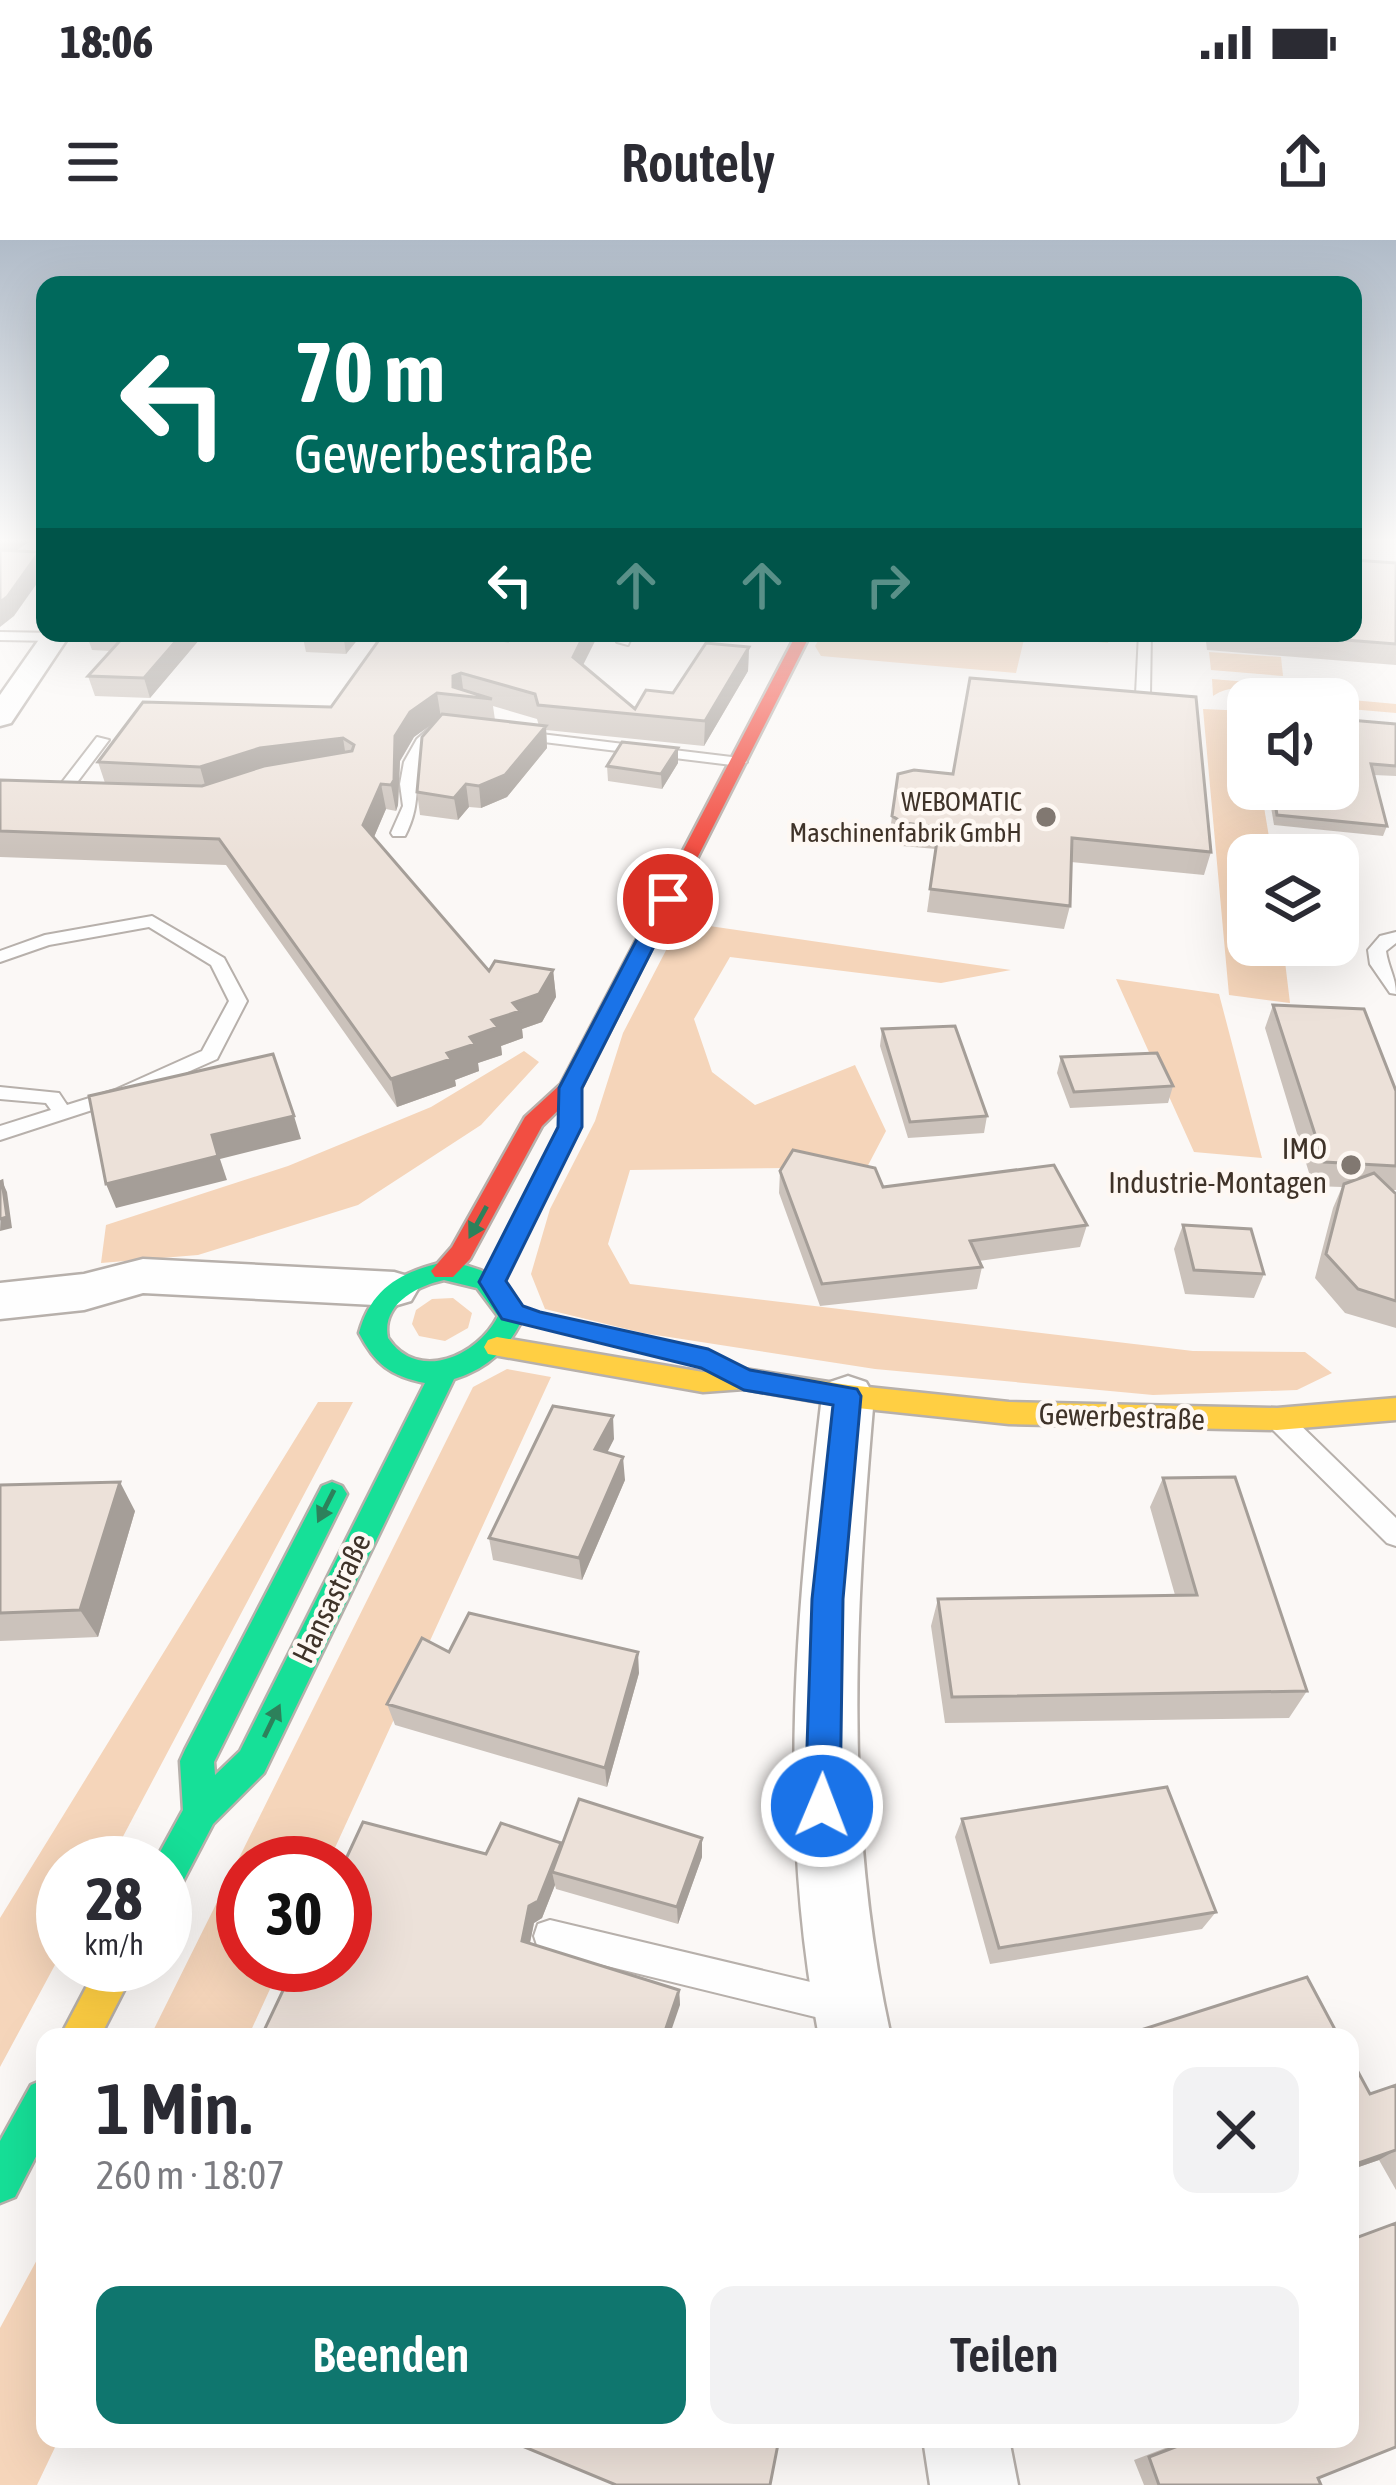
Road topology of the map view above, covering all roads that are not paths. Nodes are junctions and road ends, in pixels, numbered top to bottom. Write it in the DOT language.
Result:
graph roads {
  1 [pos="49,644"];
  2 [pos="799,644"];
  3 [pos="1145,644"];
  4 [pos="1143,694"];
  5 [pos="504,717"];
  6 [pos="0,718"];
  7 [pos="463,729"];
  8 [pos="509,735"];
  9 [pos="102,740"];
  10 [pos="742,758"];
  11 [pos="40,793"];
  12 [pos="61,794"];
  13 [pos="82,795"];
  14 [pos="399,833"];
  15 [pos="1396,937"];
  16 [pos="0,957"];
  17 [pos="1396,988"];
  18 [pos="570,1088"];
  19 [pos="0,1093"];
  20 [pos="63,1113"];
  21 [pos="570,1127"];
  22 [pos="0,1133"];
  23 [pos="444,1271"];
  24 [pos="394,1289"];
  25 [pos="84,1292"];
  26 [pos="0,1301"];
  27 [pos="622,1340"];
  28 [pos="497,1347"];
  29 [pos="385,1360"];
  30 [pos="444,1372"];
  31 [pos="744,1379"];
  32 [pos="848,1396"];
  33 [pos="1396,1409"];
  34 [pos="1277,1419"];
  35 [pos="345,1467"];
  36 [pos="1396,1535"];
  37 [pos="201,1812"];
  38 [pos="188,1836"];
  39 [pos="550,1936"];
  40 [pos="103,1992"];
  41 [pos="852,2023"];
  42 [pos="84,2028"];
  43 [pos="36,2116"];
  44 [pos="0,2182"];
  45 [pos="968,2448"];
  46 [pos="974,2485"];
  1 -- 6 [label="street"];
  2 -- 10 [label="street"];
  3 -- 4 [label="lane"];
  5 -- 10 [label="lane"];
  7 -- 14 [label="lane"];
  8 -- 10 [label="lane"];
  9 -- 12 [label="lane"];
  10 -- 18 [label="street"];
  11 -- 12 [label="lane"];
  12 -- 13 [label="lane"];
  15 -- 17 [label="lane"];
  16 -- 20 [label="lane"];
  18 -- 21 [label="street"];
  18 -- 23 [label="street, one-way"];
  19 -- 20 [label="lane"];
  20 -- 22 [label="lane"];
  23 -- 24 [label="street"];
  23 -- 28 [label="street"];
  24 -- 25 [label="street"];
  24 -- 29 [label="street"];
  25 -- 26 [label="street"];
  25 -- 29 [label="street"];
  27 -- 31 [label="street, Gewerbestraße"];
  28 -- 30 [label="street"];
  28 -- 31 [label="street, Gewerbestraße"];
  29 -- 30 [label="street"];
  37 -- 30 [label="street, Hansastraße, one-way"];
  31 -- 32 [label="street, Gewerbestraße"];
  32 -- 34 [label="street, Gewerbestraße"];
  32 -- 41 [label="street"];
  33 -- 34 [label="street, Gewerbestraße"];
  34 -- 36 [label="lane"];
  35 -- 37 [label="street, Hansastraße, one-way"];
  37 -- 38 [label="street, Hansastraße"];
  39 -- 41 [label="lane"];
  40 -- 42 [label="street"];
  43 -- 44 [label="street"];
  45 -- 46 [label="street"];
}
